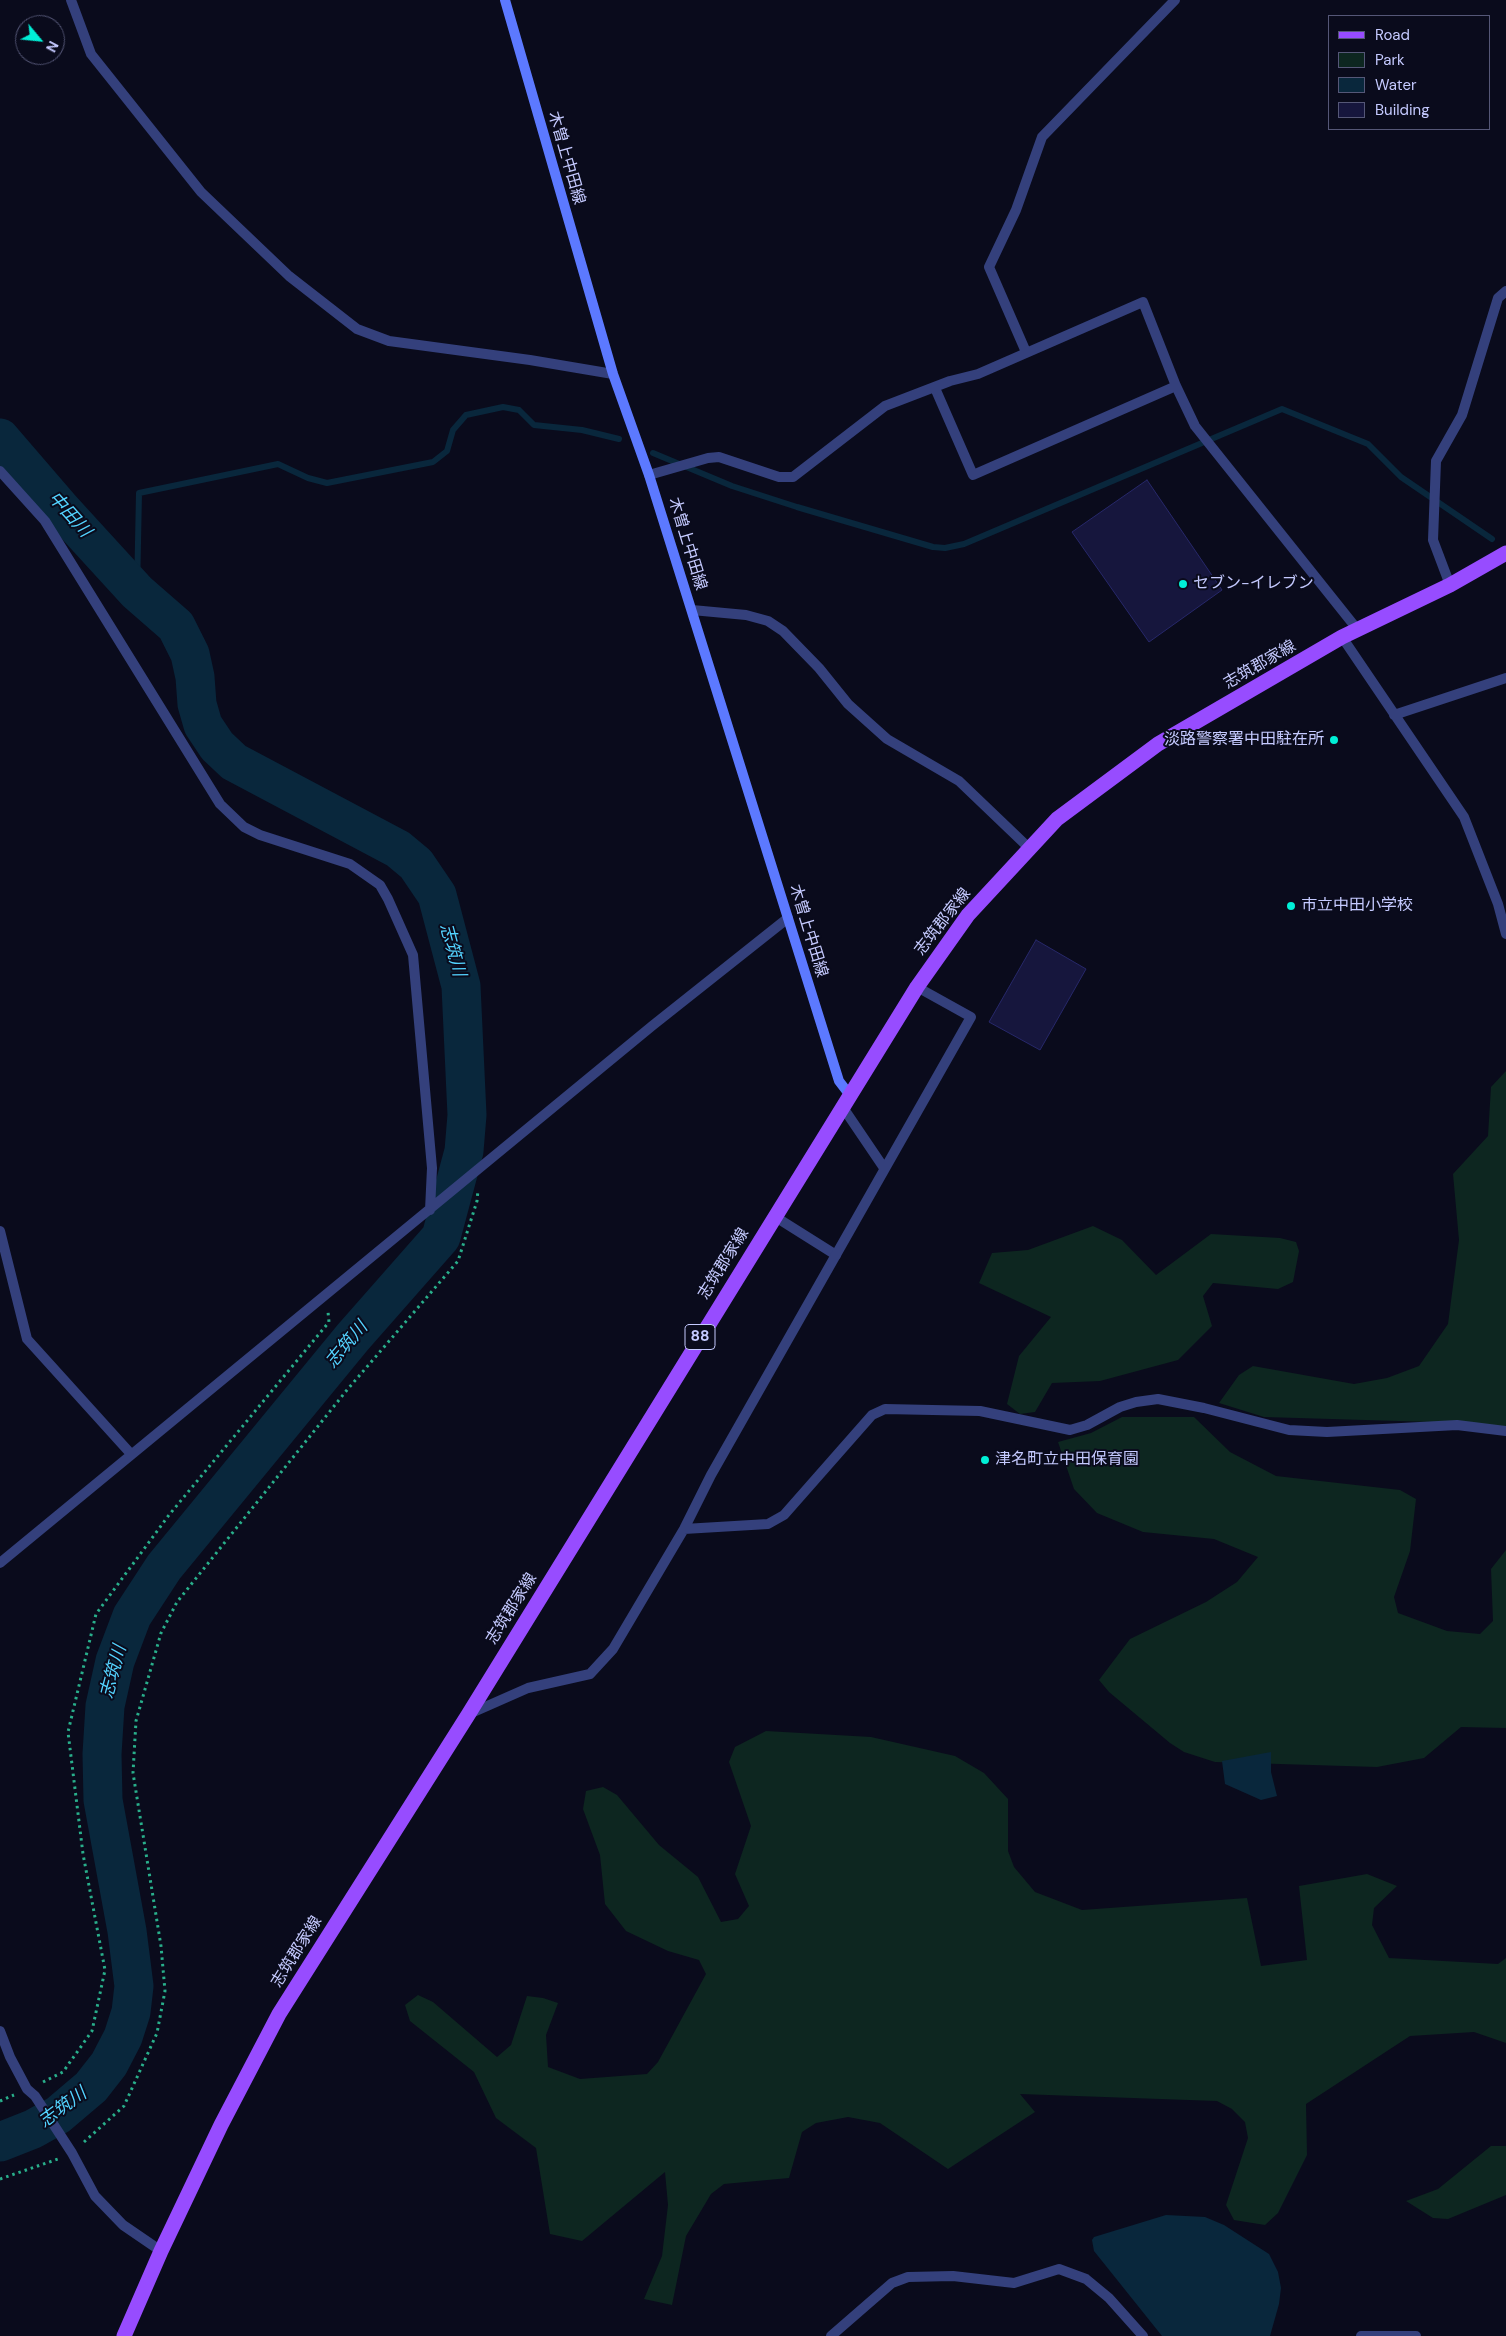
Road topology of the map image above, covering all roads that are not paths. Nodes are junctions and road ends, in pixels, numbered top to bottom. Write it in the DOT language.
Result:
graph roads {
  1 [pos="70,0"];
  2 [pos="505,0"];
  3 [pos="1175,0"];
  4 [pos="1506,290"];
  5 [pos="1026,352"];
  6 [pos="613,374"];
  7 [pos="1176,386"];
  8 [pos="935,388"];
  9 [pos="0,471"];
  10 [pos="649,475"];
  11 [pos="1506,553"];
  12 [pos="1450,585"];
  13 [pos="692,610"];
  14 [pos="1357,629"];
  15 [pos="1342,637"];
  16 [pos="1506,678"];
  17 [pos="1394,715"];
  18 [pos="1029,848"];
  19 [pos="788,918"];
  20 [pos="1506,934"];
  21 [pos="917,987"];
  22 [pos="846,1100"];
  23 [pos="884,1168"];
  24 [pos="432,1208"];
  25 [pos="774,1216"];
  26 [pos="0,1231"];
  27 [pos="836,1255"];
  28 [pos="1506,1431"];
  29 [pos="131,1454"];
  30 [pos="684,1529"];
  31 [pos="0,1563"];
  32 [pos="468,1715"];
  33 [pos="0,2031"];
  34 [pos="161,2251"];
  35 [pos="124,2336"];
  36 [pos="831,2336"];
  37 [pos="1143,2336"];
  38 [pos="1361,2336"];
  39 [pos="1416,2336"];
  1 -- 6 [label="street"];
  2 -- 6 [label="main road, 木曽上中田線"];
  3 -- 5 [label="street"];
  4 -- 12 [label="street"];
  5 -- 7 [label="street"];
  5 -- 8 [label="street"];
  6 -- 10 [label="main road, 木曽上中田線"];
  7 -- 8 [label="street"];
  7 -- 14 [label="street"];
  8 -- 10 [label="street"];
  9 -- 24 [label="street"];
  10 -- 13 [label="main road, 木曽上中田線"];
  11 -- 12 [label="main road, 志筑郡家線 / 88"];
  12 -- 14 [label="main road, 志筑郡家線 / 88"];
  13 -- 18 [label="street"];
  13 -- 19 [label="main road, 木曽上中田線"];
  14 -- 15 [label="main road, 志筑郡家線 / 88"];
  15 -- 17 [label="street"];
  15 -- 18 [label="main road, 志筑郡家線 / 88"];
  16 -- 17 [label="street"];
  17 -- 20 [label="street"];
  18 -- 21 [label="main road, 志筑郡家線 / 88"];
  19 -- 22 [label="main road, 木曽上中田線"];
  19 -- 24 [label="street"];
  21 -- 22 [label="main road, 志筑郡家線 / 88"];
  21 -- 23 [label="street"];
  22 -- 23 [label="street"];
  22 -- 25 [label="main road, 志筑郡家線 / 88"];
  23 -- 27 [label="street"];
  24 -- 29 [label="street"];
  25 -- 27 [label="street"];
  25 -- 32 [label="main road, 志筑郡家線 / 88"];
  26 -- 29 [label="street"];
  27 -- 30 [label="street"];
  28 -- 30 [label="street"];
  29 -- 31 [label="street"];
  30 -- 32 [label="street"];
  32 -- 34 [label="main road, 志筑郡家線 / 88"];
  33 -- 34 [label="street"];
  34 -- 35 [label="main road, 志筑郡家線 / 88"];
  36 -- 37 [label="street"];
  38 -- 39 [label="street"];
}
